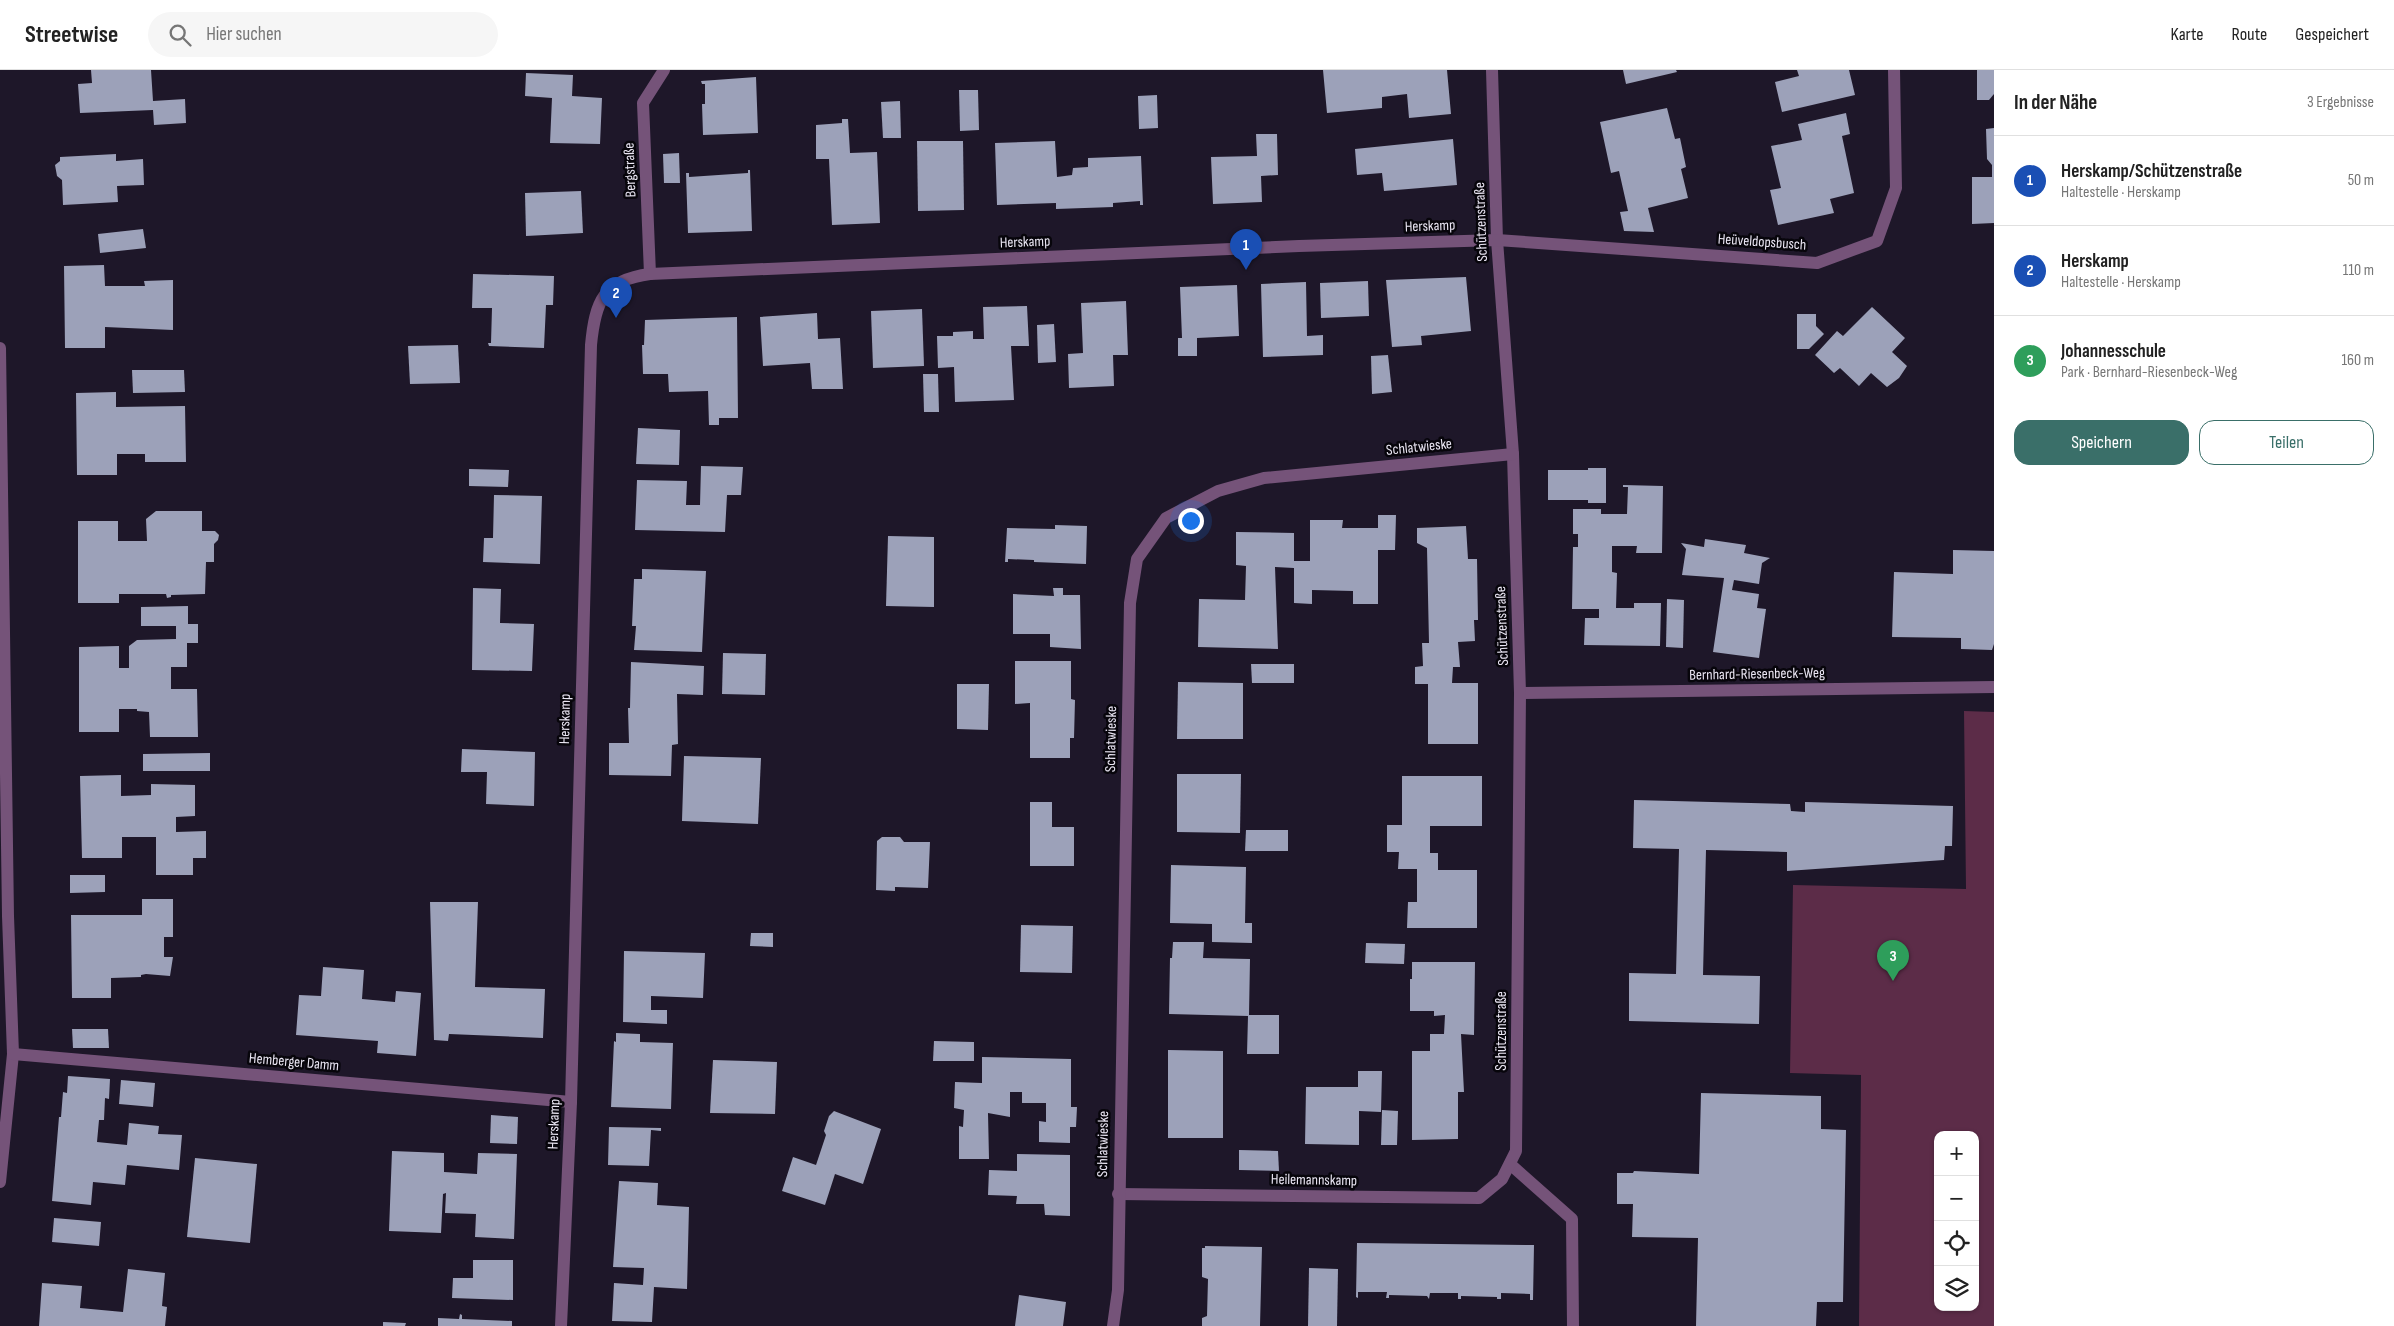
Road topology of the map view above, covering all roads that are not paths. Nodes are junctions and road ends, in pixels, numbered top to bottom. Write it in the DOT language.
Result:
graph roads {
  1 [pos="664,70"];
  2 [pos="1492,70"];
  3 [pos="1894,70"];
  4 [pos="1497,240"];
  5 [pos="650,274"];
  6 [pos="0,348"];
  7 [pos="1513,454"];
  8 [pos="1994,687"];
  9 [pos="1520,693"];
  10 [pos="13,1054"];
  11 [pos="571,1102"];
  12 [pos="1510,1164"];
  13 [pos="1502,1179"];
  14 [pos="0,1182"];
  15 [pos="1118,1194"];
  16 [pos="561,1326"];
  17 [pos="1113,1326"];
  18 [pos="1573,1326"];
  1 -- 5 [label="street, Bergstraße"];
  2 -- 4 [label="street, Schützenstraße"];
  3 -- 4 [label="street, Heüveldopsbusch"];
  4 -- 5 [label="street, Herskamp"];
  4 -- 7 [label="street, Schützenstraße"];
  5 -- 11 [label="street, Herskamp"];
  6 -- 10 [label="street"];
  7 -- 9 [label="street, Schützenstraße"];
  7 -- 15 [label="street, Schlatwieske"];
  8 -- 9 [label="street, Bernhard-Riesenbeck-Weg"];
  9 -- 12 [label="street, Schützenstraße"];
  10 -- 11 [label="street, Hemberger Damm"];
  10 -- 14 [label="street"];
  11 -- 16 [label="street, Herskamp"];
  12 -- 13 [label="street, Schützenstraße"];
  12 -- 18 [label="street"];
  13 -- 15 [label="street, Heilemannskamp"];
  15 -- 17 [label="street, Schlatwieske"];
}
